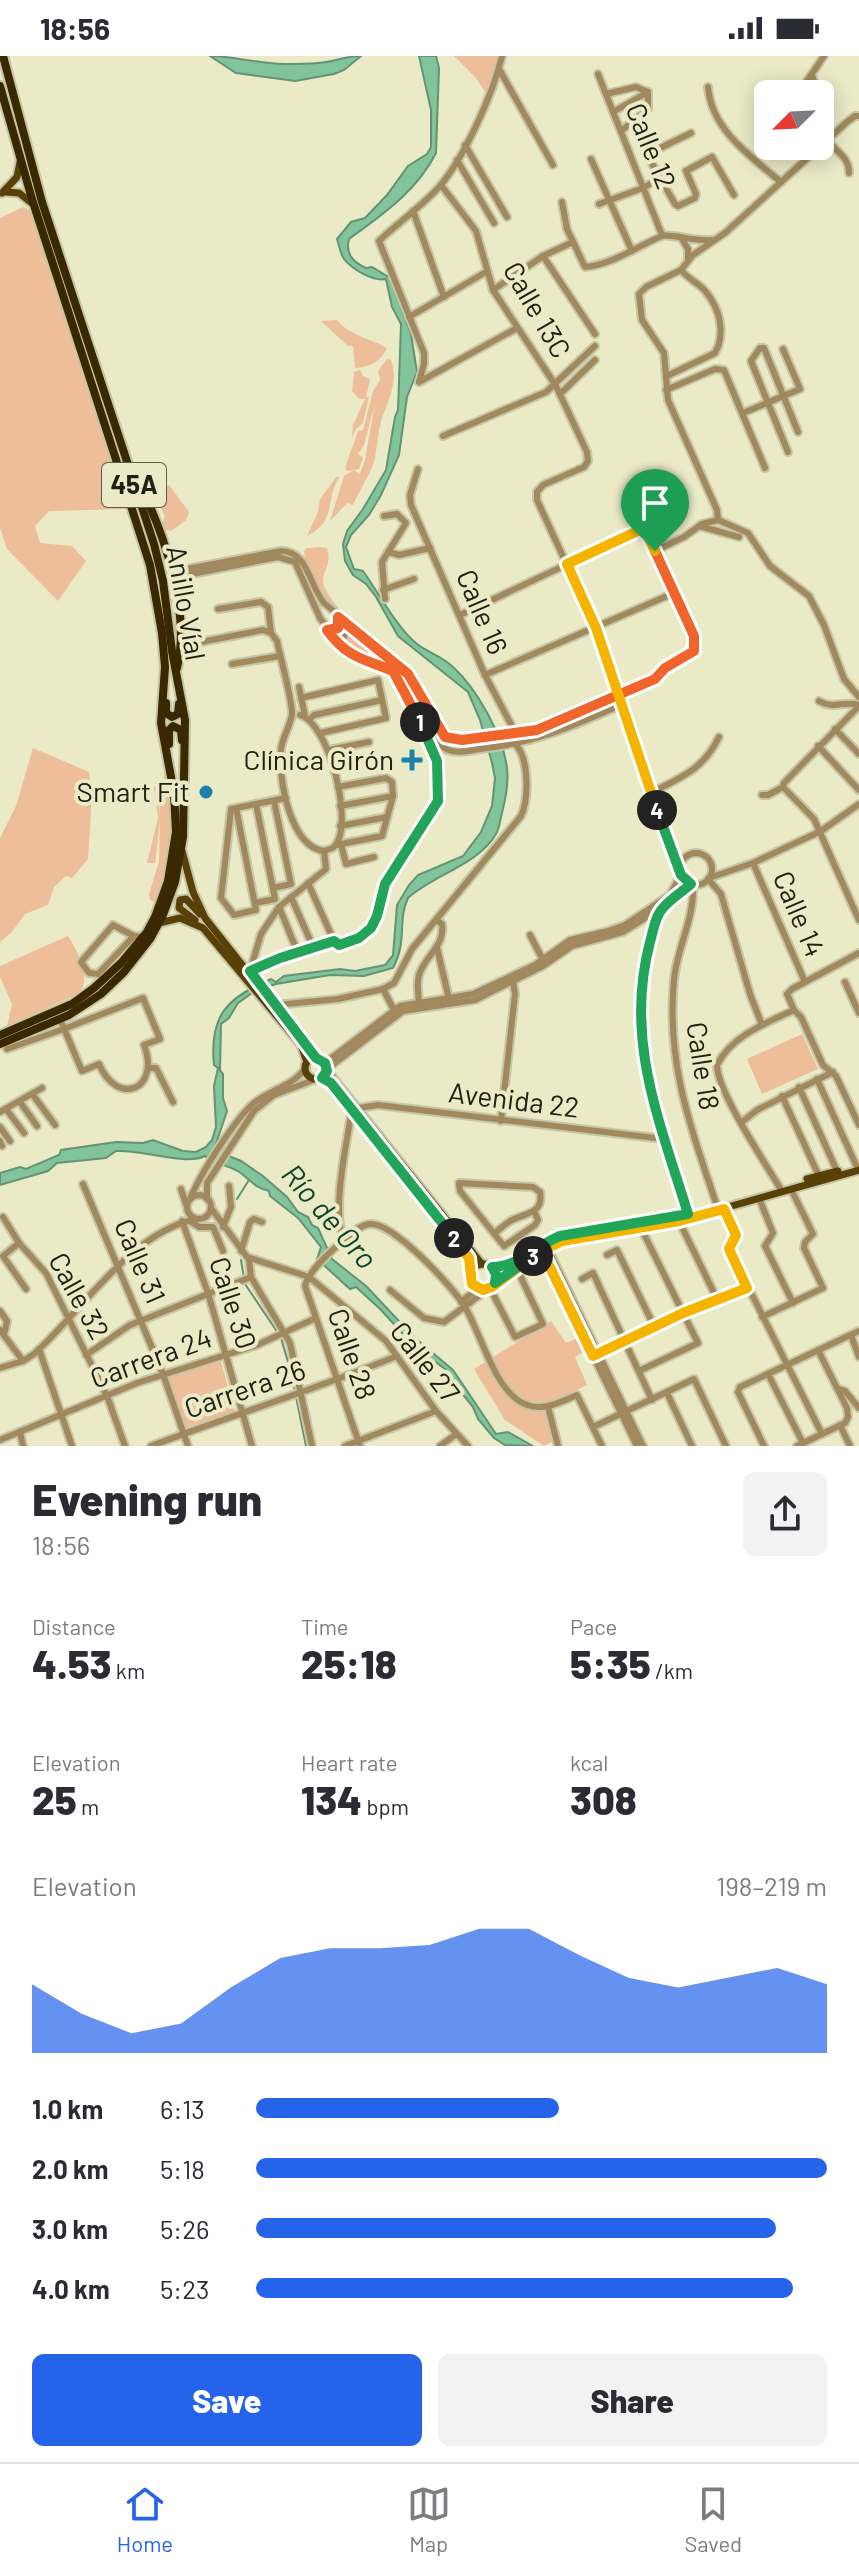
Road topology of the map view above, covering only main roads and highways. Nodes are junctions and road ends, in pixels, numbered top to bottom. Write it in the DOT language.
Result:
graph roads {
  1 [pos="3,56"];
  2 [pos="0,86"];
  3 [pos="19,155"];
  4 [pos="1,193"];
  5 [pos="34,205"];
  6 [pos="125,460"];
  7 [pos="177,678"];
  8 [pos="163,683"];
  9 [pos="185,768"];
  10 [pos="170,769"];
  11 [pos="182,851"];
  12 [pos="205,918"];
  13 [pos="159,923"];
  14 [pos="203,928"];
  15 [pos="254,982"];
  16 [pos="272,1002"];
  17 [pos="0,1035"];
  18 [pos="3,1047"];
  19 [pos="316,1058"];
  20 [pos="306,1065"];
  21 [pos="323,1072"];
  22 [pos="355,1109"];
  23 [pos="858,1167"];
  24 [pos="721,1207"];
  25 [pos="536,1251"];
  26 [pos="481,1263"];
  27 [pos="492,1267"];
  28 [pos="471,1271"];
  29 [pos="491,1287"];
  1 -- 6 [label="highway, Anillo Víal / 45A"];
  2 -- 3 [label="highway, Anillo Víal / 45A"];
  3 -- 4 [label="main road"];
  3 -- 5 [label="highway, Anillo Víal / 45A"];
  4 -- 5 [label="main road"];
  5 -- 8 [label="highway, Anillo Víal / 45A"];
  6 -- 7 [label="highway, Anillo Víal / 45A"];
  6 -- 7 [label="highway"];
  7 -- 8 [label="highway"];
  7 -- 9 [label="highway, Anillo Víal / 45A"];
  8 -- 10 [label="highway, Anillo Víal / 45A"];
  9 -- 10 [label="highway"];
  9 -- 11 [label="highway, Anillo Víal / 45A"];
  10 -- 17 [label="highway, Anillo Víal / 45A"];
  11 -- 12 [label="main road"];
  11 -- 13 [label="highway, Anillo Víal / 45A"];
  12 -- 14 [label="main road"];
  12 -- 15 [label="main road"];
  13 -- 14 [label="main road"];
  13 -- 18 [label="highway, Anillo Víal / 45A"];
  14 -- 15 [label="main road"];
  15 -- 16 [label="main road"];
  16 -- 19 [label="main road"];
  16 -- 20 [label="main road"];
  19 -- 20 [label="main road"];
  19 -- 21 [label="main road"];
  20 -- 21 [label="main road"];
  21 -- 22 [label="main road"];
  22 -- 26 [label="main road"];
  22 -- 28 [label="main road"];
  23 -- 24 [label="main road"];
  23 -- 24 [label="main road"];
  24 -- 25 [label="main road"];
  24 -- 25 [label="main road"];
  25 -- 27 [label="main road"];
  25 -- 29 [label="main road"];
  26 -- 27 [label="main road"];
  26 -- 28 [label="main road"];
  27 -- 29 [label="main road"];
  28 -- 29 [label="main road"];
}
